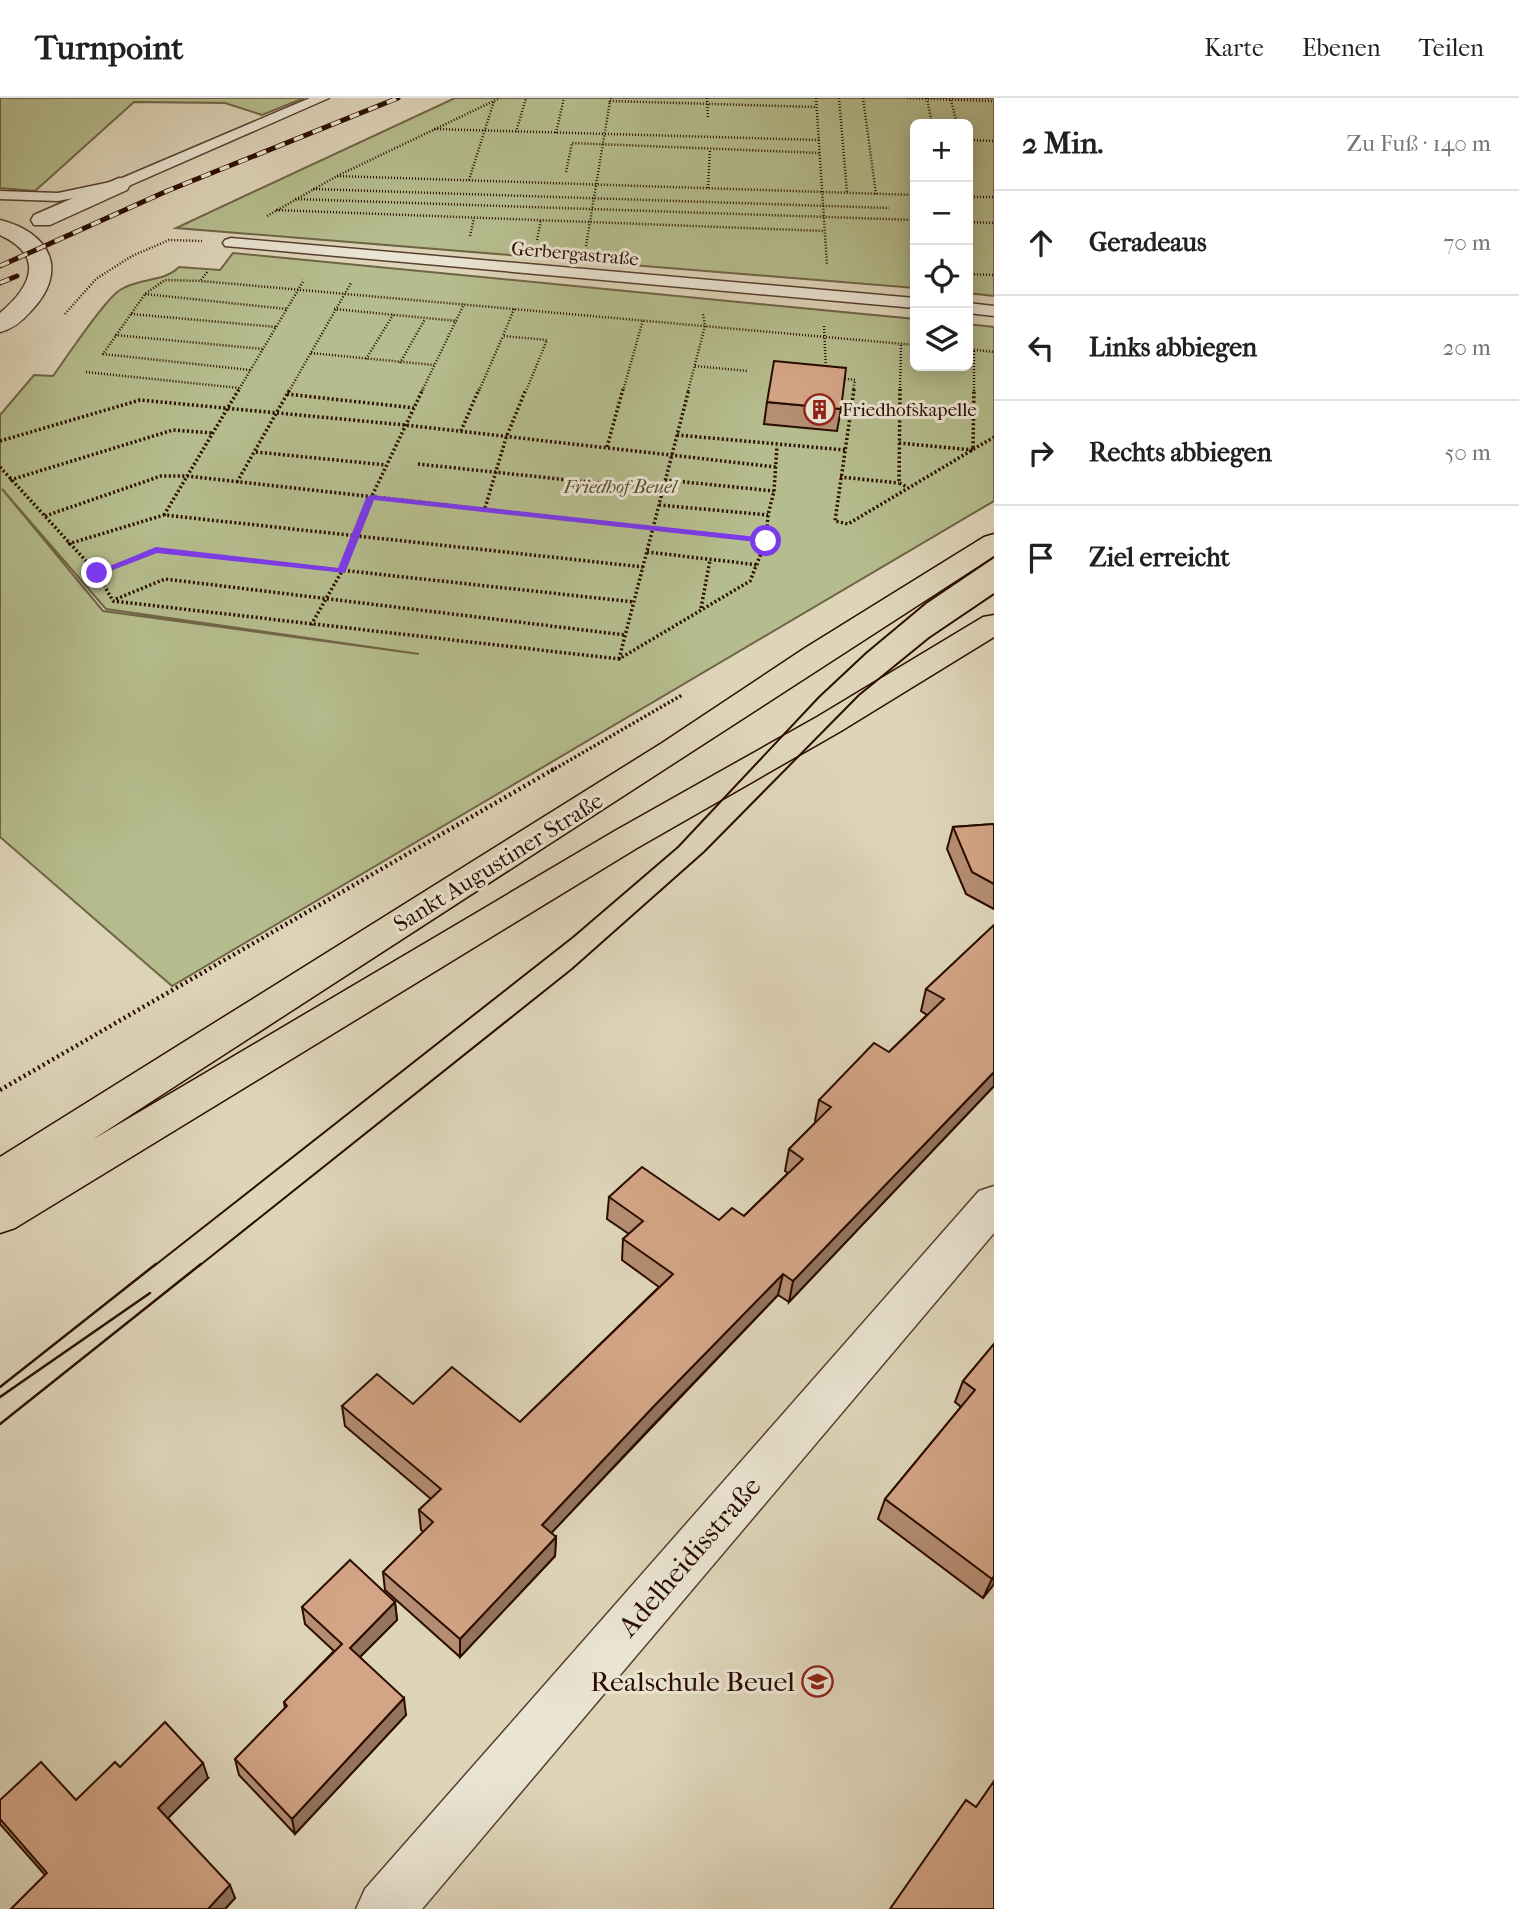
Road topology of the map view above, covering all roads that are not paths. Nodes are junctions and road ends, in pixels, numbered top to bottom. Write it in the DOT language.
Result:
graph roads {
  1 [pos="322,98"];
  2 [pos="119,185"];
  3 [pos="0,195"];
  4 [pos="42,220"];
  5 [pos="0,227"];
  6 [pos="231,243"];
  7 [pos="910,303"];
  8 [pos="973,309"];
  9 [pos="994,311"];
  10 [pos="0,325"];
  11 [pos="994,543"];
  12 [pos="994,624"];
  13 [pos="0,1178"];
  14 [pos="994,1203"];
  15 [pos="0,1216"];
  16 [pos="385,1909"];
  1 -- 2 [label="lane"];
  2 -- 3 [label="lane"];
  2 -- 4 [label="street"];
  5 -- 10 [label="street"];
  6 -- 7 [label="lane, Gerbergastraße"];
  8 -- 9 [label="lane"];
  11 -- 13 [label="main road, Sankt Augustiner Straße"];
  12 -- 15 [label="main road, Sankt Augustiner Straße"];
  14 -- 16 [label="street, Adelheidisstraße"];
}
